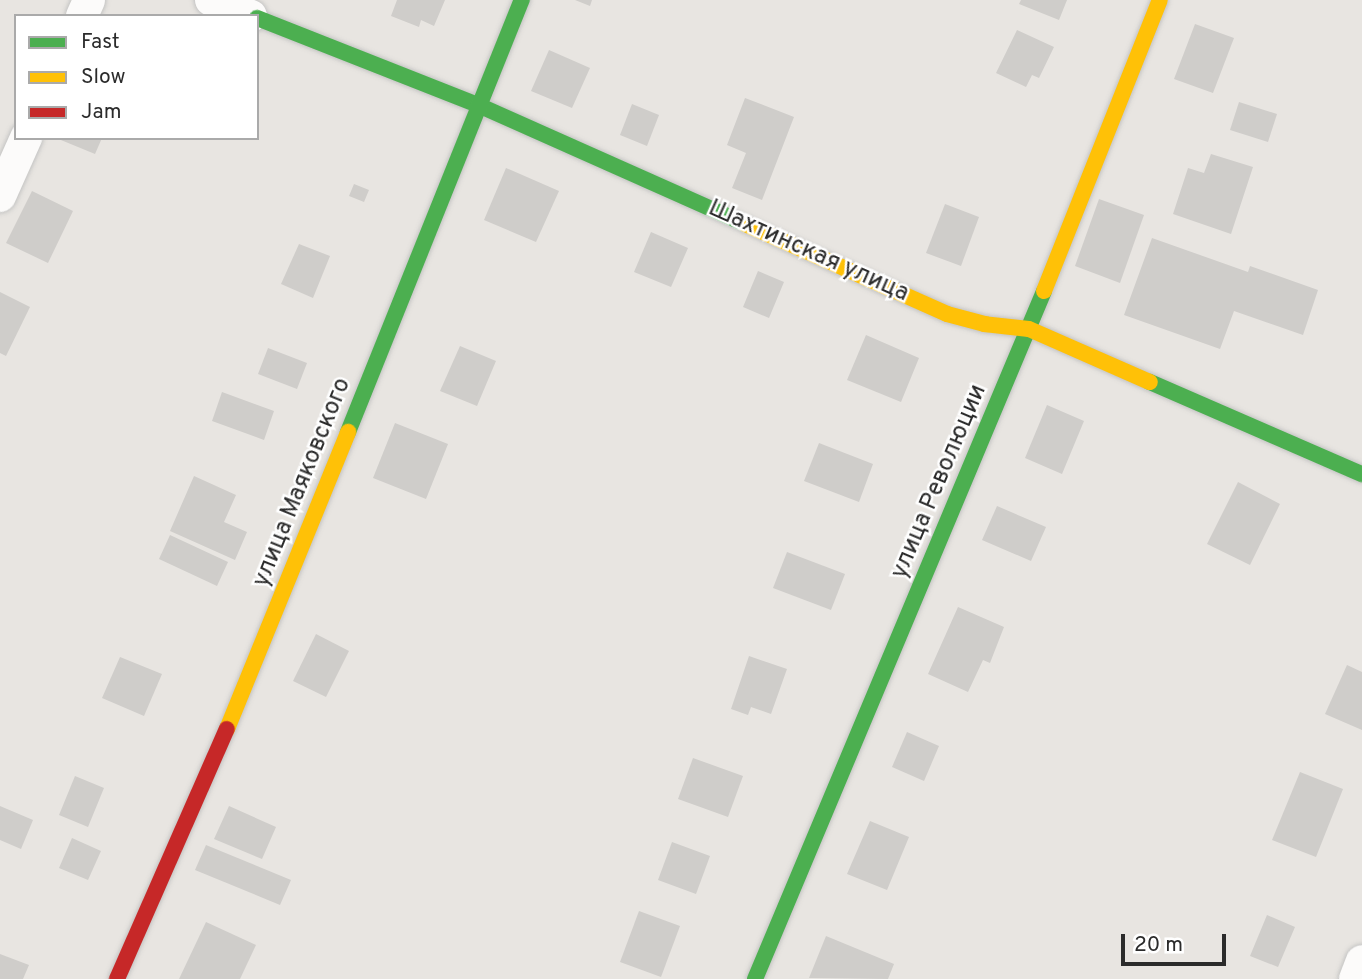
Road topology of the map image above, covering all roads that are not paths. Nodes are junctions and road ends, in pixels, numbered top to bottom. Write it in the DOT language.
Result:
graph roads {
  1 [pos="211,0"];
  2 [pos="522,0"];
  3 [pos="1160,0"];
  4 [pos="246,14"];
  5 [pos="259,19"];
  6 [pos="478,105"];
  7 [pos="25,140"];
  8 [pos="0,197"];
  9 [pos="1029,330"];
  10 [pos="1362,474"];
  11 [pos="1362,961"];
  12 [pos="117,979"];
  13 [pos="755,979"];
  14 [pos="1355,979"];
  1 -- 4 [label="street"];
  2 -- 6 [label="street, улица Маяковского"];
  3 -- 9 [label="street, улица Революции"];
  5 -- 6 [label="street, Шахтинская улица"];
  6 -- 9 [label="street, Шахтинская улица"];
  6 -- 12 [label="street, улица Маяковского"];
  7 -- 8 [label="street"];
  9 -- 10 [label="street, Шахтинская улица"];
  9 -- 13 [label="street, улица Революции"];
  11 -- 14 [label="street"];
}
